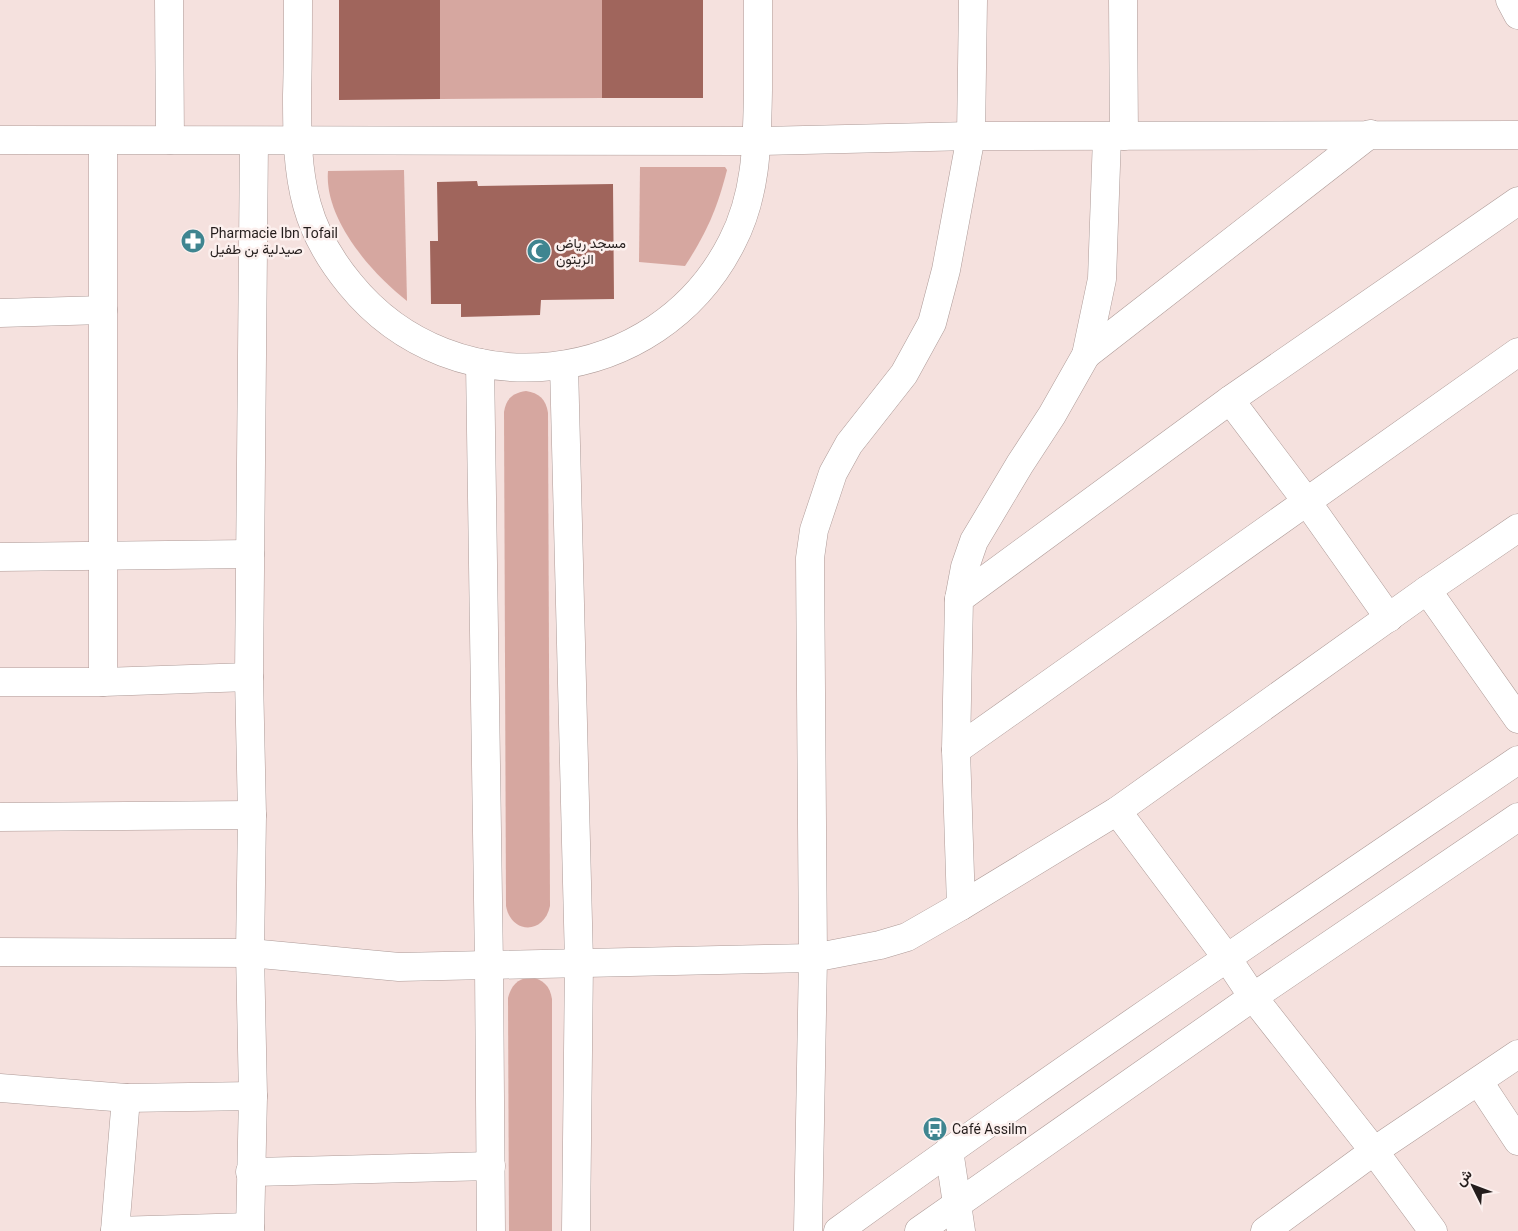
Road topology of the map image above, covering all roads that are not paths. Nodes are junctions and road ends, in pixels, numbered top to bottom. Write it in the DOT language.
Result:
graph roads {
  1 [pos="170,0"];
  2 [pos="298,0"];
  3 [pos="758,0"];
  4 [pos="973,0"];
  5 [pos="1123,0"];
  6 [pos="1510,0"];
  7 [pos="1518,15"];
  8 [pos="1370,134"];
  9 [pos="1518,135"];
  10 [pos="972,136"];
  11 [pos="1115,136"];
  12 [pos="0,140"];
  13 [pos="170,140"];
  14 [pos="103,141"];
  15 [pos="254,141"];
  16 [pos="297,141"];
  17 [pos="757,141"];
  18 [pos="1518,201"];
  19 [pos="104,310"];
  20 [pos="0,313"];
  21 [pos="1518,352"];
  22 [pos="1086,355"];
  23 [pos="480,363"];
  24 [pos="564,365"];
  25 [pos="1230,400"];
  26 [pos="1307,502"];
  27 [pos="1518,528"];
  28 [pos="250,554"];
  29 [pos="103,556"];
  30 [pos="0,558"];
  31 [pos="1428,590"];
  32 [pos="959,599"];
  33 [pos="1389,618"];
  34 [pos="249,677"];
  35 [pos="0,682"];
  36 [pos="103,682"];
  37 [pos="1518,719"];
  38 [pos="956,750"];
  39 [pos="1518,760"];
  40 [pos="1117,810"];
  41 [pos="252,815"];
  42 [pos="0,817"];
  43 [pos="1518,817"];
  44 [pos="961,906"];
  45 [pos="0,952"];
  46 [pos="250,953"];
  47 [pos="813,958"];
  48 [pos="1227,958"];
  49 [pos="579,962"];
  50 [pos="489,966"];
  51 [pos="1254,997"];
  52 [pos="1518,1054"];
  53 [pos="1478,1082"];
  54 [pos="0,1088"];
  55 [pos="253,1096"];
  56 [pos="126,1098"];
  57 [pos="1518,1141"];
  58 [pos="949,1150"];
  59 [pos="1374,1151"];
  60 [pos="491,1166"];
  61 [pos="250,1172"];
  62 [pos="956,1205"];
  63 [pos="1283,1226"];
  64 [pos="250,1229"];
  65 [pos="115,1231"];
  66 [pos="491,1231"];
  67 [pos="576,1231"];
  68 [pos="808,1231"];
  69 [pos="838,1231"];
  70 [pos="919,1231"];
  71 [pos="961,1231"];
  72 [pos="1433,1231"];
  1 -- 13 [label="street"];
  2 -- 16 [label="street"];
  3 -- 17 [label="street"];
  4 -- 10 [label="street"];
  5 -- 11 [label="street"];
  6 -- 7 [label="street"];
  8 -- 9 [label="street"];
  8 -- 11 [label="street"];
  8 -- 22 [label="street"];
  10 -- 11 [label="street"];
  10 -- 17 [label="street"];
  10 -- 47 [label="street"];
  11 -- 22 [label="street"];
  12 -- 14 [label="street"];
  13 -- 14 [label="street"];
  13 -- 15 [label="street"];
  14 -- 19 [label="street"];
  15 -- 16 [label="street"];
  15 -- 28 [label="street"];
  16 -- 17 [label="street"];
  16 -- 23 [label="street"];
  17 -- 24 [label="street"];
  18 -- 25 [label="street"];
  19 -- 20 [label="street"];
  19 -- 29 [label="street"];
  21 -- 26 [label="street"];
  22 -- 32 [label="street"];
  23 -- 24 [label="street"];
  23 -- 50 [label="street"];
  24 -- 49 [label="street"];
  25 -- 26 [label="street"];
  25 -- 32 [label="street"];
  26 -- 33 [label="street"];
  26 -- 38 [label="street"];
  27 -- 31 [label="street"];
  28 -- 29 [label="street"];
  28 -- 34 [label="street"];
  29 -- 30 [label="street"];
  29 -- 36 [label="street"];
  31 -- 33 [label="street"];
  31 -- 37 [label="street"];
  32 -- 38 [label="street"];
  33 -- 40 [label="street"];
  34 -- 36 [label="street"];
  34 -- 41 [label="street"];
  35 -- 36 [label="street"];
  38 -- 44 [label="street"];
  39 -- 48 [label="street"];
  40 -- 44 [label="street"];
  40 -- 48 [label="street"];
  41 -- 42 [label="street"];
  41 -- 46 [label="street"];
  43 -- 51 [label="street"];
  44 -- 47 [label="street"];
  45 -- 46 [label="street"];
  46 -- 50 [label="street"];
  46 -- 55 [label="street"];
  47 -- 49 [label="street"];
  47 -- 68 [label="street"];
  48 -- 51 [label="street"];
  48 -- 58 [label="street"];
  49 -- 50 [label="street"];
  49 -- 67 [label="street"];
  50 -- 60 [label="street"];
  51 -- 59 [label="street"];
  51 -- 62 [label="street"];
  52 -- 53 [label="street"];
  53 -- 57 [label="street"];
  53 -- 59 [label="street"];
  54 -- 56 [label="street"];
  55 -- 56 [label="street"];
  55 -- 61 [label="street"];
  56 -- 65 [label="street"];
  58 -- 62 [label="street"];
  58 -- 69 [label="street"];
  59 -- 63 [label="street"];
  59 -- 72 [label="street"];
  60 -- 61 [label="street"];
  60 -- 66 [label="street"];
  61 -- 64 [label="street"];
  62 -- 70 [label="street"];
  62 -- 71 [label="street"];
  64 -- 65 [label="street"];
}
